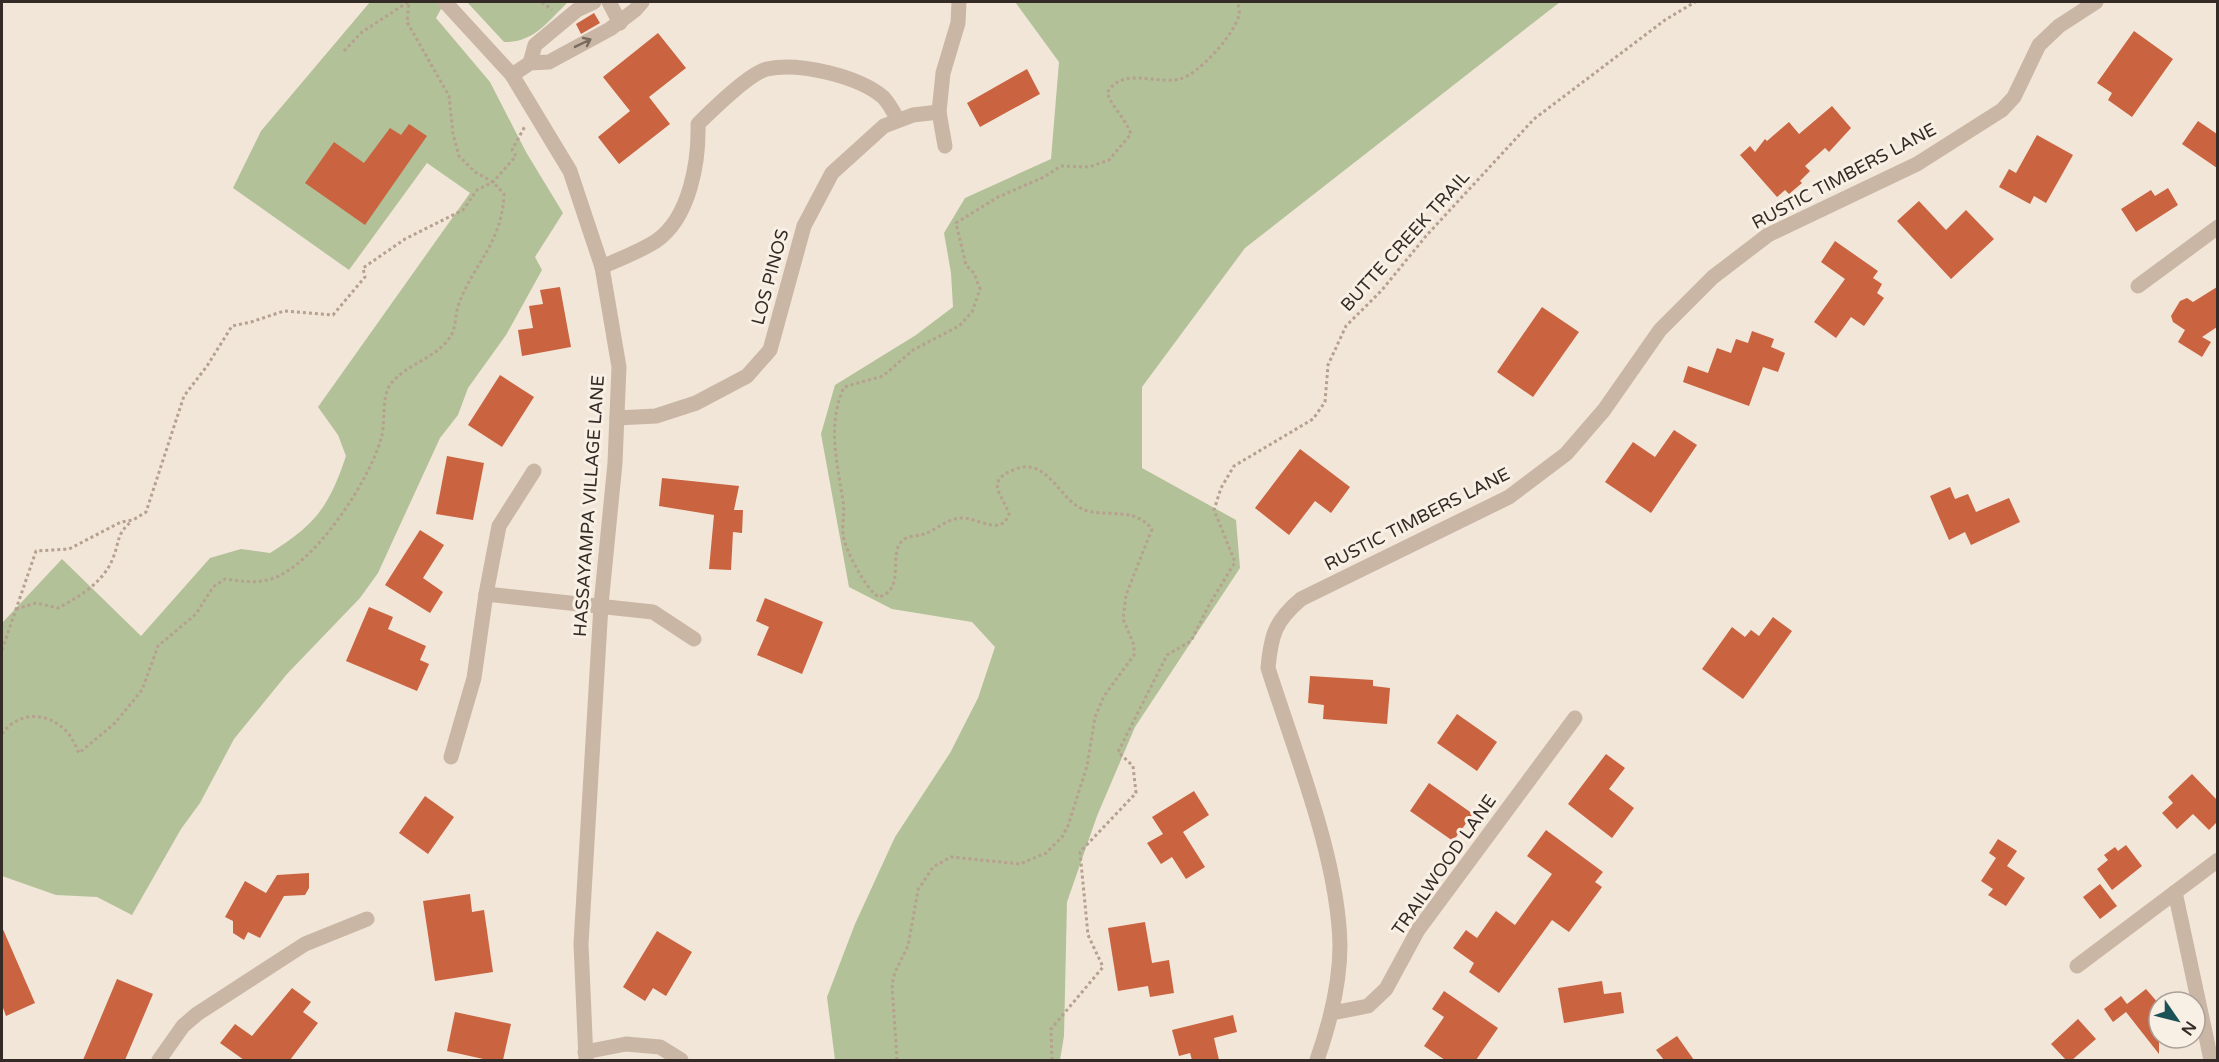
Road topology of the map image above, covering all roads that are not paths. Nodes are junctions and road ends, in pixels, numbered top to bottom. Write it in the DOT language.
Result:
graph roads {
  1 [pos="445,2"];
  2 [pos="594,2"];
  3 [pos="609,2"];
  4 [pos="642,2"];
  5 [pos="959,2"];
  6 [pos="2096,2"];
  7 [pos="620,22"];
  8 [pos="530,63"];
  9 [pos="512,75"];
  10 [pos="939,112"];
  11 [pos="898,120"];
  12 [pos="945,146"];
  13 [pos="2217,227"];
  14 [pos="602,267"];
  15 [pos="2138,286"];
  16 [pos="617,418"];
  17 [pos="534,471"];
  18 [pos="486,594"];
  19 [pos="602,605"];
  20 [pos="694,639"];
  21 [pos="1575,718"];
  22 [pos="451,757"];
  23 [pos="2217,860"];
  24 [pos="2175,892"];
  25 [pos="367,919"];
  26 [pos="2077,966"];
  27 [pos="1332,1013"];
  28 [pos="585,1056"];
  29 [pos="159,1060"];
  30 [pos="681,1060"];
  31 [pos="1317,1060"];
  32 [pos="2211,1060"];
  1 -- 9 [label="street, HASSAYAMPA VILLAGE LANE"];
  2 -- 8 [label="street"];
  3 -- 7 [label="street"];
  4 -- 7 [label="street"];
  5 -- 10 [label="street"];
  6 -- 27 [label="street, RUSTIC TIMBERS LANE"];
  8 -- 7 [label="street, one-way"];
  8 -- 9 [label="street"];
  9 -- 14 [label="street, HASSAYAMPA VILLAGE LANE"];
  10 -- 11 [label="street, LOS PINOS"];
  10 -- 12 [label="street"];
  11 -- 14 [label="street"];
  11 -- 16 [label="street, LOS PINOS"];
  13 -- 15 [label="street"];
  14 -- 16 [label="street, HASSAYAMPA VILLAGE LANE"];
  16 -- 19 [label="street, HASSAYAMPA VILLAGE LANE"];
  17 -- 18 [label="street"];
  18 -- 19 [label="street"];
  18 -- 22 [label="street"];
  19 -- 20 [label="street"];
  19 -- 28 [label="street, HASSAYAMPA VILLAGE LANE"];
  21 -- 27 [label="street, TRAILWOOD LANE"];
  23 -- 24 [label="street"];
  24 -- 26 [label="street"];
  24 -- 32 [label="street"];
  25 -- 29 [label="street"];
  27 -- 31 [label="street, RUSTIC TIMBERS LANE"];
  28 -- 30 [label="street"];
}
